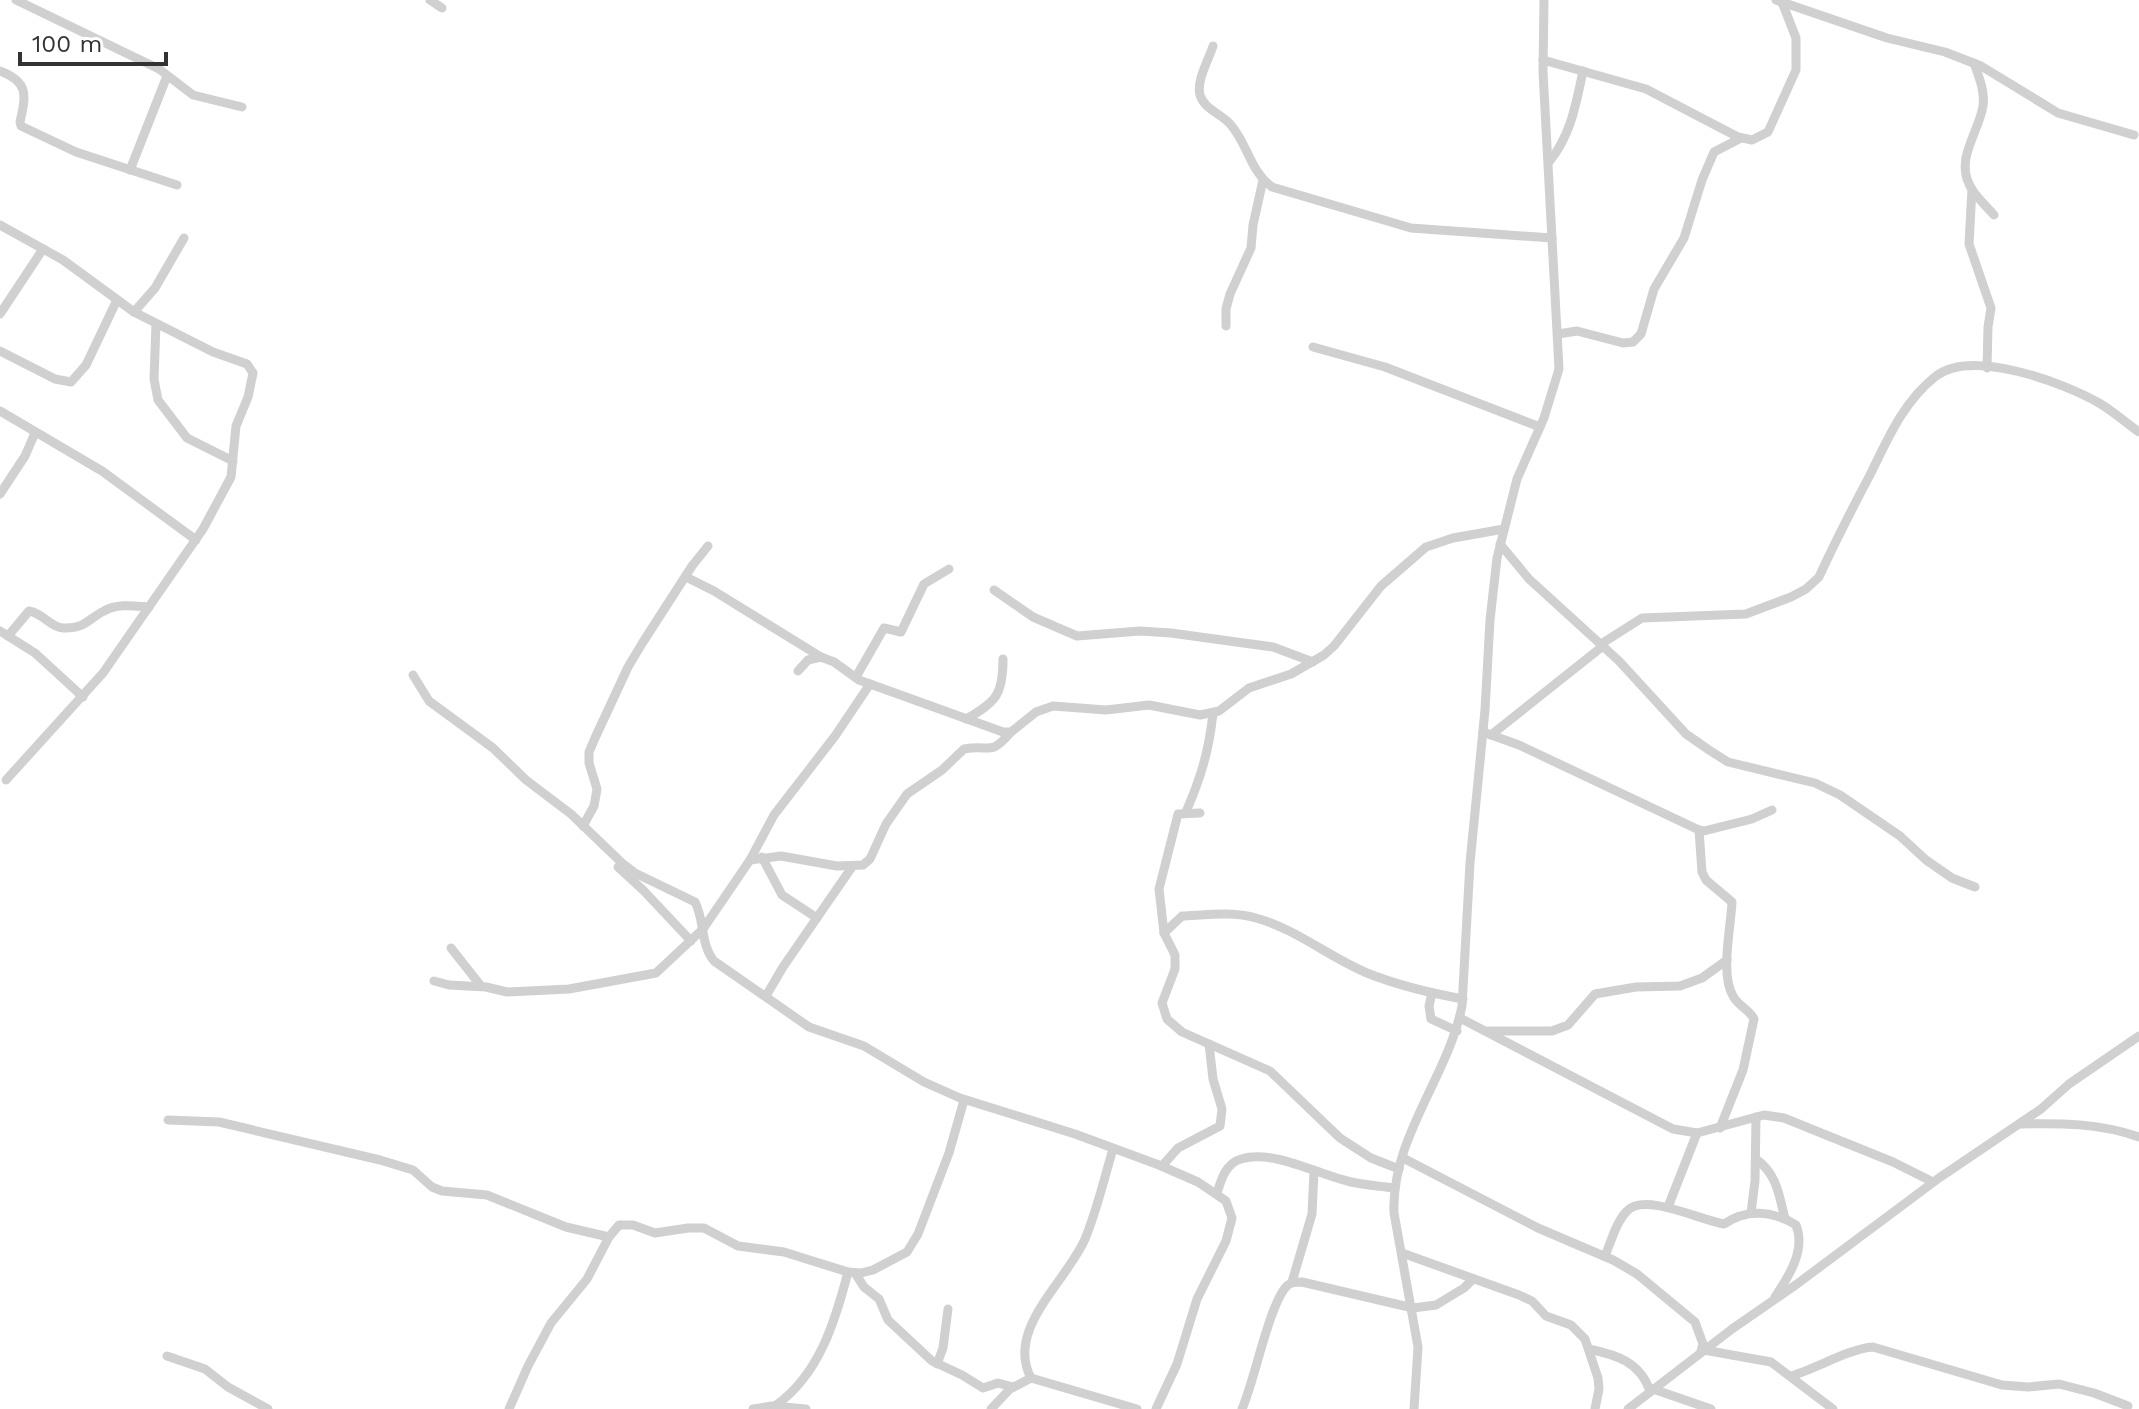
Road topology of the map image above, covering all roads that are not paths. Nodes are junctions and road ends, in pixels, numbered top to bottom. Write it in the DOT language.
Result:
graph roads {
  1 [pos="16,0"];
  2 [pos="430,0"];
  3 [pos="1544,0"];
  4 [pos="1779,1"];
  5 [pos="442,8"];
  6 [pos="1213,46"];
  7 [pos="1543,60"];
  8 [pos="1974,63"];
  9 [pos="0,71"];
  10 [pos="1583,71"];
  11 [pos="167,76"];
  12 [pos="242,107"];
  13 [pos="2134,135"];
  14 [pos="1742,138"];
  15 [pos="1549,162"];
  16 [pos="130,170"];
  17 [pos="1263,180"];
  18 [pos="177,185"];
  19 [pos="1972,189"];
  20 [pos="1994,215"];
  21 [pos="0,225"];
  22 [pos="184,238"];
  23 [pos="1552,238"];
  24 [pos="43,249"];
  25 [pos="117,300"];
  26 [pos="134,312"];
  27 [pos="0,314"];
  28 [pos="156,324"];
  29 [pos="1226,326"];
  30 [pos="1558,334"];
  31 [pos="1313,347"];
  32 [pos="0,351"];
  33 [pos="1987,368"];
  34 [pos="0,411"];
  35 [pos="1540,427"];
  36 [pos="2139,432"];
  37 [pos="35,433"];
  38 [pos="233,461"];
  39 [pos="0,494"];
  40 [pos="1504,529"];
  41 [pos="196,540"];
  42 [pos="1500,544"];
  43 [pos="708,546"];
  44 [pos="949,569"];
  45 [pos="686,577"];
  46 [pos="994,590"];
  47 [pos="149,607"];
  48 [pos="4,634"];
  49 [pos="1602,645"];
  50 [pos="821,657"];
  51 [pos="1003,659"];
  52 [pos="1313,662"];
  53 [pos="798,671"];
  54 [pos="413,675"];
  55 [pos="856,677"];
  56 [pos="870,684"];
  57 [pos="83,697"];
  58 [pos="1213,713"];
  59 [pos="966,719"];
  60 [pos="1011,732"];
  61 [pos="1487,733"];
  62 [pos="6,780"];
  63 [pos="1772,810"];
  64 [pos="1186,812"];
  65 [pos="1200,813"];
  66 [pos="583,826"];
  67 [pos="1699,830"];
  68 [pos="599,842"];
  69 [pos="762,857"];
  70 [pos="750,860"];
  71 [pos="852,867"];
  72 [pos="1975,887"];
  73 [pos="817,918"];
  74 [pos="703,929"];
  75 [pos="1164,933"];
  76 [pos="691,941"];
  77 [pos="451,948"];
  78 [pos="1727,960"];
  79 [pos="434,981"];
  80 [pos="482,987"];
  81 [pos="1432,993"];
  82 [pos="766,996"];
  83 [pos="1463,999"];
  84 [pos="1460,1018"];
  85 [pos="1457,1031"];
  86 [pos="1485,1031"];
  87 [pos="2139,1036"];
  88 [pos="1209,1044"];
  89 [pos="964,1100"];
  90 [pos="1756,1117"];
  91 [pos="168,1120"];
  92 [pos="2019,1124"];
  93 [pos="1720,1128"];
  94 [pos="1697,1133"];
  95 [pos="2139,1137"];
  96 [pos="1113,1149"];
  97 [pos="1403,1158"];
  98 [pos="1756,1159"];
  99 [pos="1162,1166"];
  100 [pos="1399,1169"];
  101 [pos="1314,1171"];
  102 [pos="1933,1182"];
  103 [pos="1394,1188"];
  104 [pos="1217,1193"];
  105 [pos="1668,1207"];
  106 [pos="1751,1213"];
  107 [pos="1785,1219"];
  108 [pos="609,1237"];
  109 [pos="1402,1253"];
  110 [pos="1605,1256"];
  111 [pos="852,1272"];
  112 [pos="1473,1279"];
  113 [pos="1292,1282"];
  114 [pos="1772,1301"];
  115 [pos="1413,1308"];
  116 [pos="948,1309"];
  117 [pos="1589,1349"];
  118 [pos="1702,1351"];
  119 [pos="167,1356"];
  120 [pos="937,1364"];
  121 [pos="1791,1376"];
  122 [pos="1031,1378"];
  123 [pos="1013,1387"];
  124 [pos="1652,1390"];
  125 [pos="775,1406"];
  126 [pos="2128,1406"];
  127 [pos="268,1409"];
  128 [pos="509,1409"];
  129 [pos="753,1409"];
  130 [pos="806,1409"];
  131 [pos="991,1409"];
  132 [pos="1137,1409"];
  133 [pos="1156,1409"];
  134 [pos="1242,1409"];
  135 [pos="1414,1409"];
  136 [pos="1595,1409"];
  137 [pos="1628,1409"];
  138 [pos="1711,1409"];
  139 [pos="1833,1409"];
  1 -- 11 [label="street"];
  2 -- 5 [label="street"];
  3 -- 7 [label="street"];
  4 -- 8 [label="street"];
  4 -- 14 [label="street"];
  6 -- 17 [label="street"];
  7 -- 10 [label="street"];
  7 -- 15 [label="street"];
  8 -- 13 [label="street"];
  8 -- 19 [label="street"];
  9 -- 16 [label="street"];
  10 -- 14 [label="street"];
  10 -- 15 [label="street"];
  11 -- 12 [label="street"];
  11 -- 16 [label="street"];
  14 -- 30 [label="street"];
  15 -- 23 [label="street"];
  16 -- 18 [label="street"];
  17 -- 23 [label="street"];
  17 -- 29 [label="street"];
  19 -- 20 [label="street"];
  19 -- 33 [label="street"];
  21 -- 24 [label="street"];
  22 -- 26 [label="street"];
  23 -- 30 [label="street"];
  24 -- 25 [label="street"];
  24 -- 27 [label="street"];
  25 -- 26 [label="street"];
  25 -- 32 [label="street"];
  26 -- 28 [label="street"];
  28 -- 38 [label="street"];
  28 -- 38 [label="street"];
  30 -- 35 [label="street"];
  31 -- 35 [label="street"];
  33 -- 36 [label="street"];
  33 -- 49 [label="street"];
  34 -- 37 [label="street"];
  35 -- 40 [label="street"];
  37 -- 39 [label="street"];
  37 -- 41 [label="street"];
  38 -- 41 [label="street"];
  40 -- 42 [label="street"];
  40 -- 52 [label="street"];
  41 -- 47 [label="street"];
  42 -- 49 [label="street"];
  42 -- 61 [label="street"];
  43 -- 45 [label="street"];
  44 -- 55 [label="street"];
  45 -- 50 [label="street"];
  45 -- 66 [label="street"];
  46 -- 52 [label="street"];
  47 -- 48 [label="street"];
  47 -- 57 [label="street"];
  48 -- 57 [label="street"];
  49 -- 61 [label="street"];
  49 -- 72 [label="street"];
  50 -- 53 [label="street"];
  50 -- 55 [label="street"];
  51 -- 59 [label="street"];
  52 -- 58 [label="street"];
  54 -- 66 [label="street"];
  55 -- 56 [label="street"];
  56 -- 59 [label="street"];
  56 -- 70 [label="street"];
  57 -- 62 [label="street"];
  58 -- 60 [label="street"];
  58 -- 64 [label="street"];
  59 -- 60 [label="street"];
  60 -- 71 [label="street"];
  61 -- 67 [label="street"];
  61 -- 83 [label="street"];
  63 -- 67 [label="street"];
  64 -- 65 [label="street"];
  64 -- 75 [label="street"];
  66 -- 68 [label="street"];
  67 -- 78 [label="street"];
  68 -- 74 [label="street"];
  68 -- 76 [label="street"];
  69 -- 70 [label="street"];
  69 -- 71 [label="street"];
  69 -- 73 [label="street"];
  70 -- 74 [label="street"];
  71 -- 73 [label="street"];
  73 -- 82 [label="street"];
  74 -- 76 [label="street"];
  74 -- 82 [label="street"];
  75 -- 81 [label="street"];
  75 -- 88 [label="street"];
  76 -- 80 [label="street"];
  77 -- 80 [label="street"];
  78 -- 86 [label="street"];
  78 -- 93 [label="street"];
  79 -- 80 [label="street"];
  81 -- 83 [label="street"];
  81 -- 85 [label="street"];
  82 -- 89 [label="street"];
  83 -- 84 [label="street"];
  84 -- 85 [label="street"];
  84 -- 86 [label="street"];
  85 -- 97 [label="street"];
  86 -- 94 [label="street"];
  87 -- 92 [label="street"];
  88 -- 99 [label="street"];
  88 -- 100 [label="street"];
  89 -- 96 [label="street"];
  89 -- 111 [label="street"];
  90 -- 93 [label="street"];
  90 -- 98 [label="street"];
  90 -- 102 [label="street"];
  91 -- 108 [label="street"];
  92 -- 95 [label="street"];
  92 -- 102 [label="street"];
  93 -- 94 [label="street"];
  94 -- 105 [label="street"];
  96 -- 99 [label="street"];
  96 -- 122 [label="street"];
  97 -- 100 [label="street"];
  97 -- 110 [label="street"];
  98 -- 106 [label="street"];
  98 -- 107 [label="street"];
  99 -- 104 [label="street"];
  100 -- 103 [label="street"];
  101 -- 103 [label="street"];
  101 -- 104 [label="street"];
  101 -- 113 [label="street"];
  102 -- 114 [label="street"];
  103 -- 109 [label="street"];
  104 -- 133 [label="street"];
  105 -- 106 [label="street"];
  105 -- 110 [label="street"];
  106 -- 107 [label="street"];
  107 -- 114 [label="street"];
  108 -- 111 [label="street"];
  108 -- 128 [label="street"];
  109 -- 112 [label="street"];
  109 -- 115 [label="street"];
  110 -- 118 [label="street"];
  111 -- 120 [label="street"];
  111 -- 125 [label="street"];
  112 -- 115 [label="street"];
  112 -- 117 [label="street"];
  113 -- 115 [label="street"];
  113 -- 134 [label="street"];
  114 -- 118 [label="street"];
  115 -- 135 [label="street"];
  116 -- 120 [label="street"];
  117 -- 124 [label="street"];
  117 -- 136 [label="street"];
  118 -- 121 [label="street"];
  118 -- 124 [label="street"];
  119 -- 127 [label="street"];
  120 -- 123 [label="street"];
  121 -- 126 [label="street"];
  121 -- 139 [label="street"];
  122 -- 123 [label="street"];
  122 -- 132 [label="street"];
  123 -- 131 [label="street"];
  124 -- 137 [label="street"];
  124 -- 138 [label="street"];
  125 -- 129 [label="street"];
  125 -- 130 [label="street"];
}
